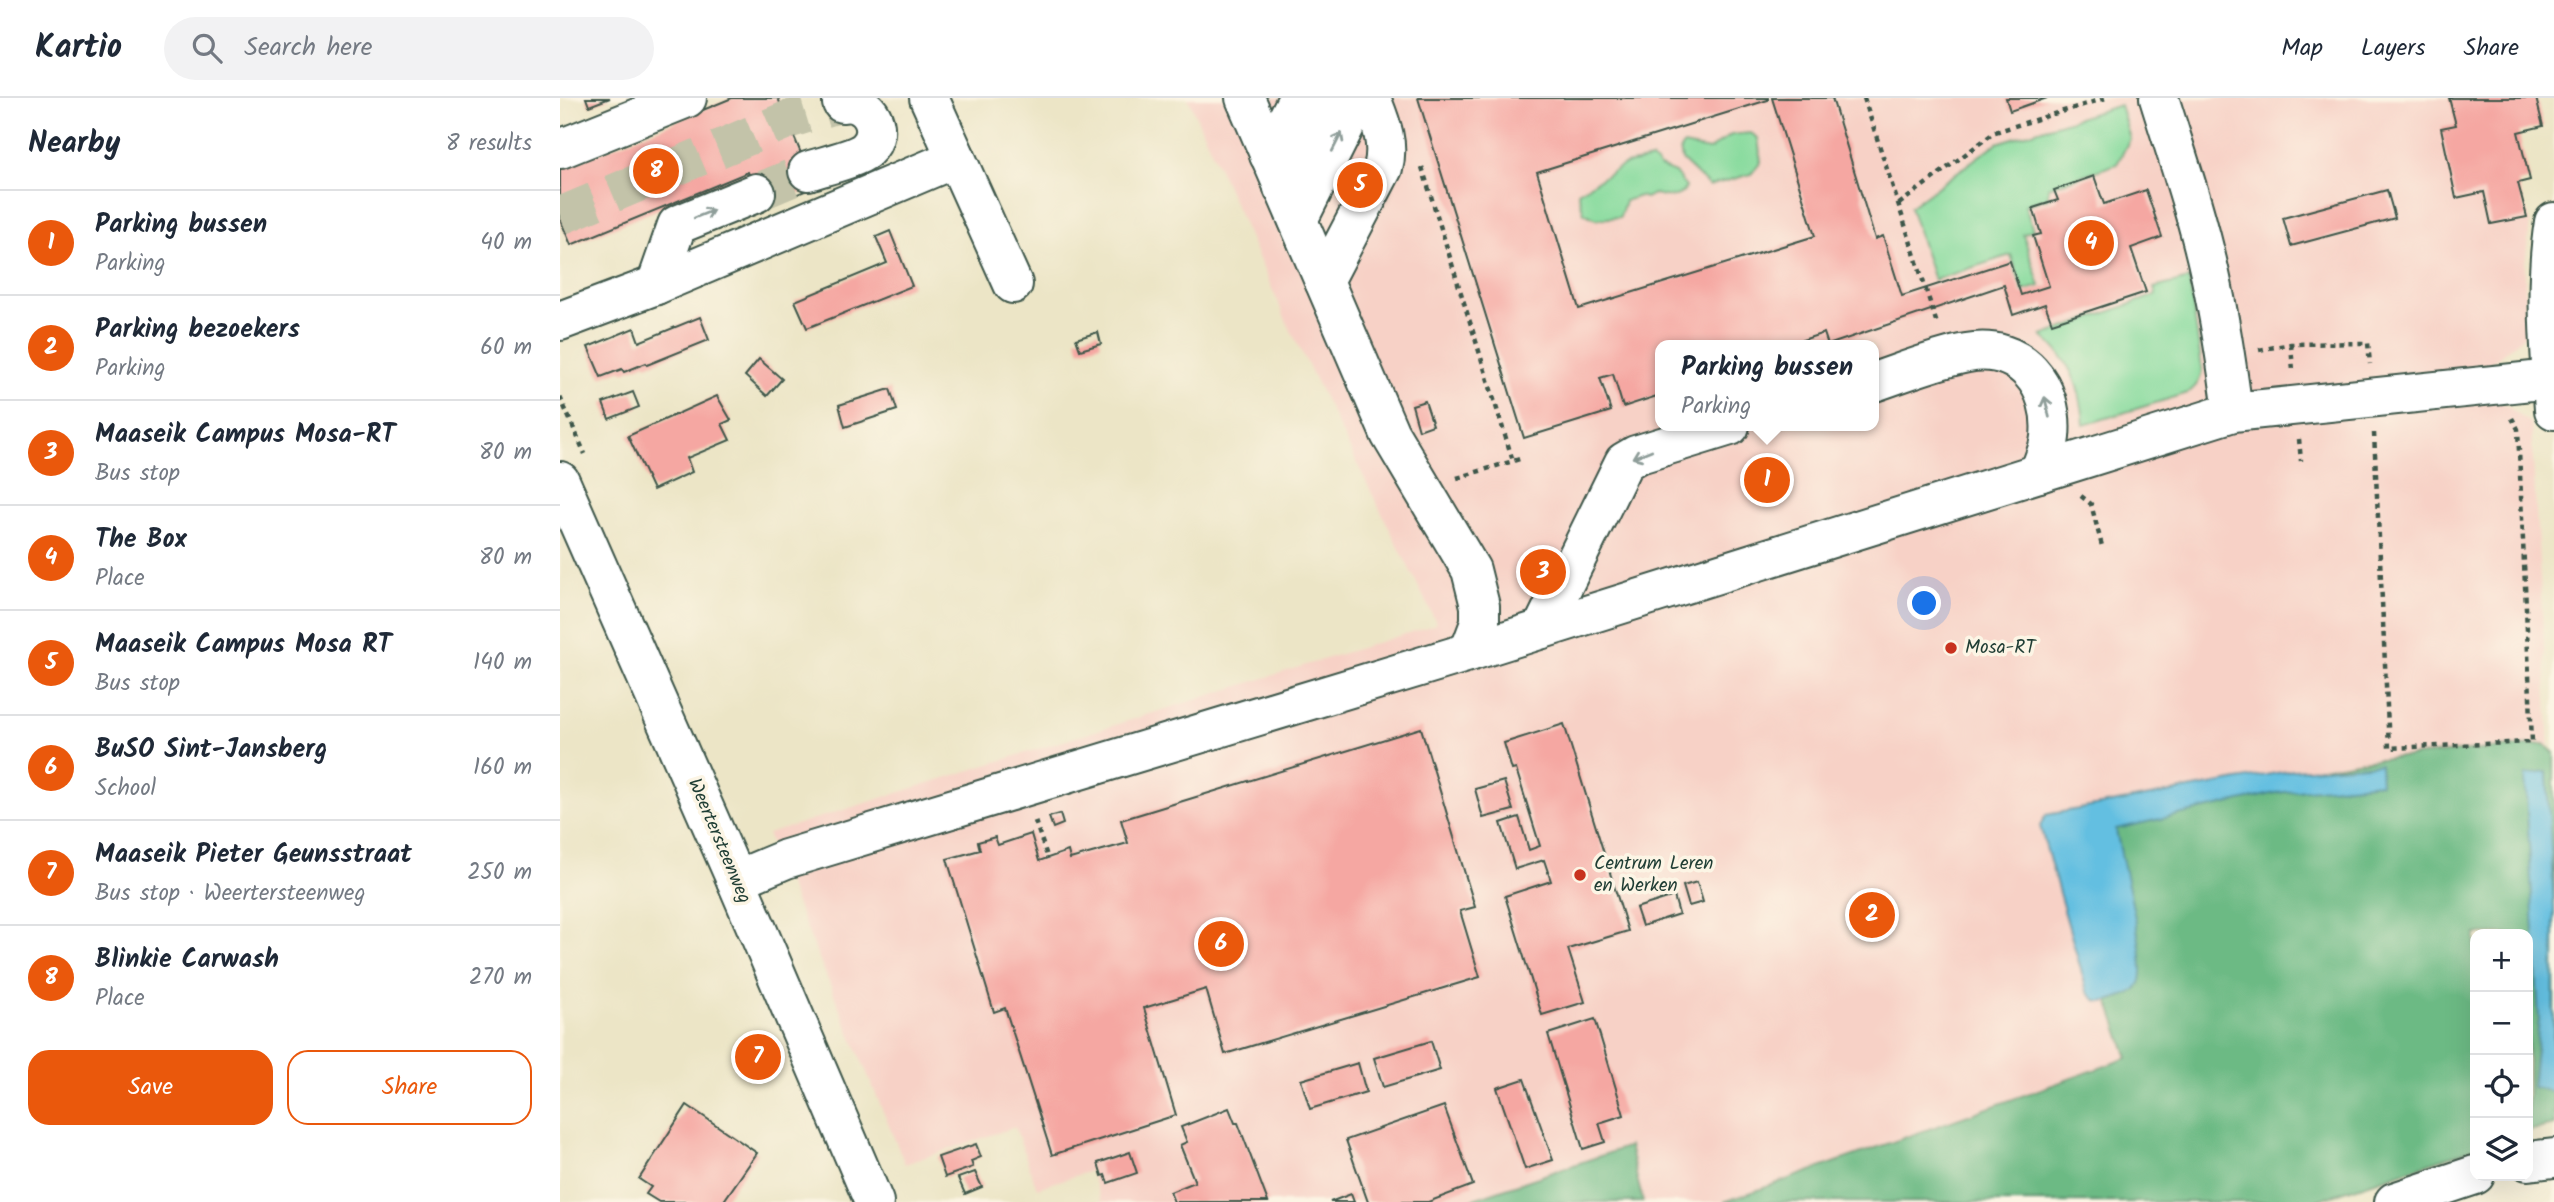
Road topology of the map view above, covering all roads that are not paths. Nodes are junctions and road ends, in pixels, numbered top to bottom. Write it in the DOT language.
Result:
graph roads {
  1 [pos="687,98"];
  2 [pos="929,98"];
  3 [pos="1298,98"];
  4 [pos="1328,98"];
  5 [pos="2159,98"];
  6 [pos="842,103"];
  7 [pos="1370,105"];
  8 [pos="560,149"];
  9 [pos="956,158"];
  10 [pos="808,171"];
  11 [pos="1282,177"];
  12 [pos="756,193"];
  13 [pos="2554,222"];
  14 [pos="1013,284"];
  15 [pos="656,285"];
  16 [pos="560,321"];
  17 [pos="1879,380"];
  18 [pos="2553,394"];
  19 [pos="2233,412"];
  20 [pos="1713,431"];
  21 [pos="2039,473"];
  22 [pos="560,481"];
  23 [pos="1542,629"];
  24 [pos="1469,652"];
  25 [pos="736,880"];
  26 [pos="2554,1158"];
  27 [pos="2533,1160"];
  28 [pos="2470,1177"];
  29 [pos="874,1202"];
  30 [pos="2394,1202"];
  1 -- 8 [label="main road"];
  2 -- 9 [label="main road"];
  3 -- 11 [label="main road"];
  4 -- 11 [label="main road"];
  5 -- 19 [label="main road"];
  6 -- 10 [label="main road"];
  11 -- 7 [label="main road, one-way"];
  7 -- 11 [label="main road"];
  9 -- 14 [label="main road"];
  9 -- 15 [label="main road"];
  11 -- 24 [label="main road"];
  15 -- 12 [label="main road, one-way"];
  13 -- 18 [label="main road"];
  15 -- 16 [label="main road"];
  21 -- 17 [label="main road, one-way"];
  18 -- 19 [label="main road"];
  19 -- 21 [label="main road"];
  20 -- 23 [label="main road, one-way"];
  21 -- 23 [label="main road"];
  22 -- 25 [label="main road, Weertersteenweg"];
  23 -- 24 [label="main road"];
  24 -- 25 [label="main road"];
  25 -- 29 [label="main road, Weertersteenweg"];
  26 -- 27 [label="main road"];
  28 -- 30 [label="main road"];
}
